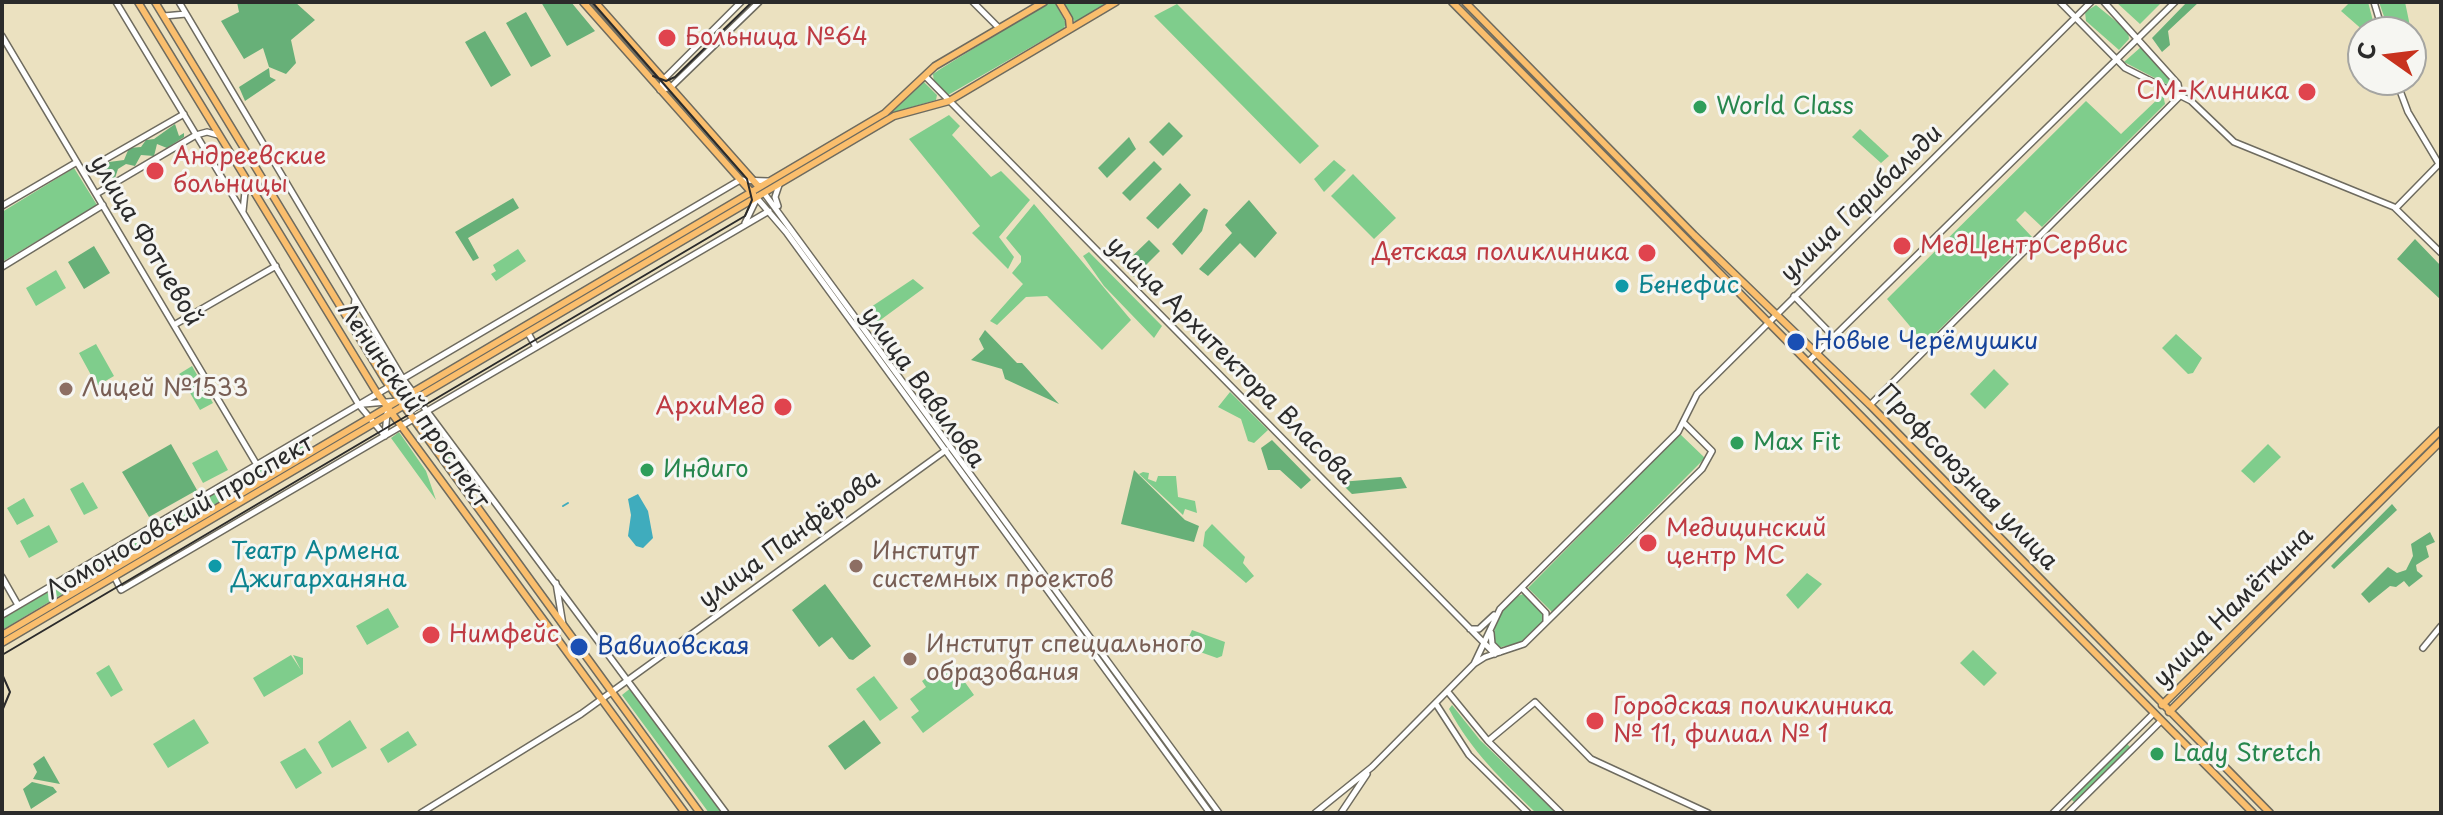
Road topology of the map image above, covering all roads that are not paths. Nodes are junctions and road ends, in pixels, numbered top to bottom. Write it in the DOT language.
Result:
graph roads {
  1 [pos="116,2"];
  2 [pos="138,2"];
  3 [pos="155,2"];
  4 [pos="179,2"];
  5 [pos="583,2"];
  6 [pos="595,2"];
  7 [pos="741,2"];
  8 [pos="759,2"];
  9 [pos="973,2"];
  10 [pos="1044,2"];
  11 [pos="1059,2"];
  12 [pos="1116,2"];
  13 [pos="1452,2"];
  14 [pos="1465,2"];
  15 [pos="2060,2"];
  16 [pos="2091,2"];
  17 [pos="2104,2"];
  18 [pos="2175,2"];
  19 [pos="186,14"];
  20 [pos="164,16"];
  21 [pos="2076,18"];
  22 [pos="999,28"];
  23 [pos="1070,29"];
  24 [pos="2,36"];
  25 [pos="2139,38"];
  26 [pos="2117,60"];
  27 [pos="925,76"];
  28 [pos="664,79"];
  29 [pos="671,87"];
  30 [pos="660,90"];
  31 [pos="2180,96"];
  32 [pos="2402,96"];
  33 [pos="949,101"];
  34 [pos="184,114"];
  35 [pos="196,135"];
  36 [pos="219,135"];
  37 [pos="77,162"];
  38 [pos="83,172"];
  39 [pos="752,179"];
  40 [pos="740,180"];
  41 [pos="246,181"];
  42 [pos="768,181"];
  43 [pos="780,184"];
  44 [pos="758,186"];
  45 [pos="96,194"];
  46 [pos="757,195"];
  47 [pos="103,205"];
  48 [pos="2,206"];
  49 [pos="2396,208"];
  50 [pos="780,210"];
  51 [pos="769,211"];
  52 [pos="244,213"];
  53 [pos="745,224"];
  54 [pos="791,226"];
  55 [pos="786,232"];
  56 [pos="2441,253"];
  57 [pos="276,266"];
  58 [pos="2,267"];
  59 [pos="1794,296"];
  60 [pos="354,297"];
  61 [pos="1775,315"];
  62 [pos="1769,322"];
  63 [pos="174,325"];
  64 [pos="354,329"];
  65 [pos="528,333"];
  66 [pos="1834,337"];
  67 [pos="536,347"];
  68 [pos="1817,353"];
  69 [pos="1808,362"];
  70 [pos="403,379"];
  71 [pos="390,386"];
  72 [pos="377,393"];
  73 [pos="416,396"];
  74 [pos="383,401"];
  75 [pos="403,402"];
  76 [pos="359,405"];
  77 [pos="1870,405"];
  78 [pos="427,411"];
  79 [pos="389,413"];
  80 [pos="413,419"];
  81 [pos="374,421"];
  82 [pos="1684,423"];
  83 [pos="401,427"];
  84 [pos="2441,430"];
  85 [pos="385,436"];
  86 [pos="2441,441"];
  87 [pos="948,448"];
  88 [pos="257,465"];
  89 [pos="269,487"];
  90 [pos="242,498"];
  91 [pos="276,499"];
  92 [pos="121,545"];
  93 [pos="139,553"];
  94 [pos="129,559"];
  95 [pos="134,567"];
  96 [pos="2,577"];
  97 [pos="2038,577"];
  98 [pos="115,578"];
  99 [pos="555,582"];
  100 [pos="2029,587"];
  101 [pos="1522,588"];
  102 [pos="2049,588"];
  103 [pos="2039,598"];
  104 [pos="18,605"];
  105 [pos="1500,609"];
  106 [pos="2,615"];
  107 [pos="1546,622"];
  108 [pos="2245,623"];
  109 [pos="564,626"];
  110 [pos="2441,626"];
  111 [pos="1491,628"];
  112 [pos="1469,629"];
  113 [pos="2248,633"];
  114 [pos="3,634"];
  115 [pos="2,643"];
  116 [pos="1484,646"];
  117 [pos="2423,648"];
  118 [pos="1503,652"];
  119 [pos="1495,654"];
  120 [pos="1474,664"];
  121 [pos="629,680"];
  122 [pos="612,692"];
  123 [pos="1448,692"];
  124 [pos="602,699"];
  125 [pos="1436,704"];
  126 [pos="2162,705"];
  127 [pos="2169,712"];
  128 [pos="2154,713"];
  129 [pos="2161,721"];
  130 [pos="1488,741"];
  131 [pos="2124,742"];
  132 [pos="2132,750"];
  133 [pos="1372,767"];
  134 [pos="421,813"];
  135 [pos="685,813"];
  136 [pos="700,813"];
  137 [pos="726,813"];
  138 [pos="1210,813"];
  139 [pos="1219,813"];
  140 [pos="1315,813"];
  141 [pos="1341,813"];
  142 [pos="1528,813"];
  143 [pos="1561,813"];
  144 [pos="1708,813"];
  145 [pos="2053,813"];
  146 [pos="2068,813"];
  147 [pos="2253,813"];
  148 [pos="2270,813"];
  1 -- 34 [label="street"];
  2 -- 36 [label="main road, Ленинский проспект"];
  3 -- 20 [label="main road, Ленинский проспект"];
  4 -- 19 [label="street"];
  5 -- 30 [label="main road, улица Вавилова"];
  6 -- 28 [label="main road, улица Вавилова"];
  7 -- 28 [label="street"];
  8 -- 29 [label="street"];
  9 -- 22 [label="street"];
  10 -- 22 [label="main road"];
  11 -- 23 [label="main road"];
  12 -- 23 [label="main road"];
  13 -- 62 [label="main road, Профсоюзная улица"];
  14 -- 61 [label="main road, Профсоюзная улица"];
  15 -- 21 [label="street"];
  16 -- 21 [label="street, улица Гарибальди"];
  17 -- 25 [label="street"];
  18 -- 25 [label="street"];
  19 -- 20 [label="street"];
  19 -- 60 [label="street"];
  20 -- 64 [label="main road, Ленинский проспект"];
  21 -- 26 [label="street"];
  21 -- 59 [label="street, улица Гарибальди"];
  22 -- 27 [label="main road"];
  23 -- 33 [label="main road"];
  24 -- 37 [label="street, улица Фотиевой"];
  25 -- 26 [label="street"];
  25 -- 31 [label="street"];
  26 -- 31 [label="street"];
  26 -- 66 [label="street"];
  27 -- 33 [label="street, улица Архитектора Власова"];
  27 -- 42 [label="main road"];
  28 -- 29 [label="main road, улица Вавилова"];
  28 -- 30 [label="street"];
  29 -- 30 [label="street"];
  29 -- 39 [label="main road, улица Вавилова"];
  30 -- 40 [label="main road, улица Вавилова"];
  31 -- 49 [label="street"];
  31 -- 77 [label="street"];
  32 -- 49 [label="street"];
  33 -- 43 [label="main road"];
  33 -- 112 [label="street, улица Архитектора Власова"];
  34 -- 35 [label="street"];
  34 -- 38 [label="street"];
  35 -- 36 [label="street"];
  35 -- 45 [label="street"];
  35 -- 52 [label="street"];
  36 -- 41 [label="main road, Ленинский проспект"];
  37 -- 38 [label="street, улица Фотиевой"];
  37 -- 48 [label="street"];
  38 -- 45 [label="street, улица Фотиевой"];
  39 -- 40 [label="street"];
  39 -- 42 [label="street"];
  39 -- 44 [label="main road, улица Вавилова"];
  40 -- 46 [label="main road, улица Вавилова"];
  40 -- 70 [label="street"];
  41 -- 52 [label="street"];
  41 -- 72 [label="main road, Ленинский проспект"];
  42 -- 44 [label="main road"];
  43 -- 46 [label="main road"];
  43 -- 50 [label="street"];
  44 -- 46 [label="main road, улица Вавилова"];
  45 -- 47 [label="street, улица Фотиевой"];
  46 -- 50 [label="street, улица Вавилова"];
  46 -- 51 [label="street, улица Вавилова"];
  46 -- 53 [label="street"];
  46 -- 65 [label="main road"];
  46 -- 73 [label="main road"];
  47 -- 58 [label="street"];
  47 -- 63 [label="street, улица Фотиевой"];
  49 -- 56 [label="street"];
  50 -- 54 [label="street, улица Вавилова"];
  51 -- 53 [label="street"];
  51 -- 55 [label="street, улица Вавилова"];
  52 -- 57 [label="street"];
  53 -- 67 [label="street"];
  54 -- 55 [label="street"];
  54 -- 87 [label="street, улица Вавилова"];
  55 -- 87 [label="street, улица Вавилова"];
  57 -- 63 [label="street"];
  57 -- 76 [label="street"];
  59 -- 61 [label="street, улица Гарибальди"];
  59 -- 66 [label="street"];
  60 -- 64 [label="street"];
  60 -- 70 [label="street"];
  61 -- 62 [label="street, улица Гарибальди"];
  61 -- 68 [label="main road, Профсоюзная улица"];
  62 -- 69 [label="main road, Профсоюзная улица"];
  62 -- 82 [label="street, улица Гарибальди"];
  63 -- 88 [label="street, улица Фотиевой"];
  64 -- 71 [label="main road, Ленинский проспект"];
  65 -- 67 [label="street"];
  65 -- 73 [label="main road"];
  66 -- 68 [label="street"];
  67 -- 78 [label="street"];
  68 -- 69 [label="street"];
  68 -- 77 [label="main road, Профсоюзная улица"];
  69 -- 100 [label="main road, Профсоюзная улица"];
  70 -- 71 [label="street"];
  70 -- 73 [label="street"];
  70 -- 75 [label="street"];
  71 -- 72 [label="street"];
  71 -- 75 [label="main road, Ленинский проспект"];
  72 -- 74 [label="main road, Ленинский проспект"];
  72 -- 76 [label="street"];
  73 -- 75 [label="main road"];
  73 -- 78 [label="street"];
  74 -- 75 [label="street"];
  74 -- 76 [label="street"];
  74 -- 79 [label="main road, Ленинский проспект"];
  75 -- 79 [label="main road"];
  75 -- 80 [label="main road, Ленинский проспект"];
  76 -- 81 [label="street"];
  76 -- 88 [label="street"];
  77 -- 97 [label="main road, Профсоюзная улица"];
  78 -- 80 [label="street"];
  78 -- 99 [label="street"];
  79 -- 81 [label="main road"];
  79 -- 83 [label="main road, Ленинский проспект"];
  79 -- 85 [label="street"];
  80 -- 83 [label="street"];
  80 -- 109 [label="main road, Ленинский проспект"];
  81 -- 85 [label="street"];
  81 -- 89 [label="main road, Ломоносовский проспект"];
  81 -- 90 [label="main road, Ломоносовский проспект"];
  82 -- 101 [label="street, улица Гарибальди"];
  82 -- 107 [label="street"];
  83 -- 85 [label="street"];
  83 -- 124 [label="main road, Ленинский проспект"];
  84 -- 108 [label="main road, улица Намёткина"];
  85 -- 91 [label="street"];
  86 -- 113 [label="main road, улица Намёткина"];
  87 -- 121 [label="street, улица Панфёрова"];
  87 -- 138 [label="street, улица Вавилова"];
  87 -- 139 [label="street, улица Вавилова"];
  88 -- 92 [label="street"];
  89 -- 90 [label="main road, Ломоносовский проспект"];
  89 -- 91 [label="street"];
  90 -- 93 [label="main road, Ломоносовский проспект"];
  90 -- 95 [label="main road, Ломоносовский проспект"];
  91 -- 98 [label="street"];
  92 -- 93 [label="street"];
  92 -- 104 [label="street"];
  93 -- 94 [label="main road, Ломоносовский проспект"];
  94 -- 95 [label="main road"];
  94 -- 114 [label="main road, Ломоносовский проспект"];
  95 -- 98 [label="main road, Ломоносовский проспект"];
  96 -- 104 [label="street"];
  97 -- 100 [label="street"];
  97 -- 102 [label="main road, Профсоюзная улица"];
  98 -- 115 [label="main road, Ломоносовский проспект"];
  99 -- 109 [label="street"];
  99 -- 121 [label="street"];
  100 -- 103 [label="main road, Профсоюзная улица"];
  101 -- 105 [label="street, улица Гарибальди"];
  101 -- 107 [label="street"];
  102 -- 103 [label="street"];
  102 -- 126 [label="main road, Профсоюзная улица"];
  103 -- 128 [label="main road, Профсоюзная улица"];
  104 -- 106 [label="street"];
  105 -- 111 [label="street, улица Гарибальди"];
  105 -- 112 [label="street"];
  107 -- 118 [label="street"];
  108 -- 113 [label="street"];
  108 -- 126 [label="main road, улица Намёткина"];
  109 -- 122 [label="main road, Ленинский проспект"];
  110 -- 117 [label="street"];
  111 -- 116 [label="street, улица Гарибальди"];
  111 -- 118 [label="street"];
  112 -- 116 [label="street, улица Архитектора Власова"];
  113 -- 127 [label="main road, улица Намёткина"];
  116 -- 119 [label="street, улица Архитектора Власова"];
  116 -- 120 [label="street"];
  118 -- 119 [label="street"];
  119 -- 120 [label="street"];
  120 -- 123 [label="street"];
  121 -- 122 [label="street, улица Панфёрова"];
  121 -- 137 [label="street"];
  122 -- 124 [label="street, улица Панфёрова"];
  122 -- 136 [label="main road, Ленинский проспект"];
  123 -- 125 [label="street"];
  123 -- 130 [label="street"];
  124 -- 134 [label="street, улица Панфёрова"];
  124 -- 135 [label="main road, Ленинский проспект"];
  125 -- 133 [label="street"];
  125 -- 142 [label="street"];
  126 -- 127 [label="main road, Профсоюзная улица"];
  126 -- 128 [label="main road, улица Намёткина"];
  127 -- 129 [label="main road, улица Намёткина"];
  127 -- 148 [label="main road, Профсоюзная улица"];
  128 -- 129 [label="main road, Профсоюзная улица"];
  128 -- 131 [label="street, улица Намёткина"];
  129 -- 132 [label="street, улица Намёткина"];
  129 -- 147 [label="main road, Профсоюзная улица"];
  130 -- 143 [label="street"];
  130 -- 144 [label="street"];
  131 -- 132 [label="street"];
  131 -- 145 [label="street, улица Намёткина"];
  132 -- 146 [label="street, улица Намёткина"];
  133 -- 140 [label="street"];
  133 -- 141 [label="street"];
}
